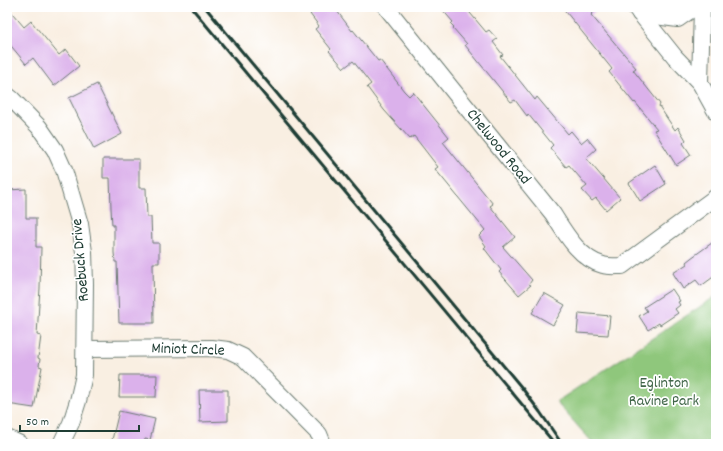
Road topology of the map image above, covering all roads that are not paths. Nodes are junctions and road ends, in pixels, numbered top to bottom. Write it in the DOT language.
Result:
graph roads {
  1 [pos="386,7"];
  2 [pos="695,7"];
  3 [pos="702,7"];
  4 [pos="638,10"];
  5 [pos="700,83"];
  6 [pos="7,96"];
  7 [pos="716,112"];
  8 [pos="716,197"];
  9 [pos="85,349"];
  10 [pos="7,438"];
  11 [pos="20,444"];
  12 [pos="61,444"];
  13 [pos="323,444"];
  1 -- 8 [label="street, Chelwood Road"];
  2 -- 4 [label="street"];
  3 -- 5 [label="street"];
  4 -- 5 [label="street"];
  5 -- 7 [label="street"];
  6 -- 9 [label="street, Roebuck Drive"];
  9 -- 12 [label="street, Roebuck Drive"];
  9 -- 13 [label="street, Miniot Circle"];
  10 -- 11 [label="street"];
}
